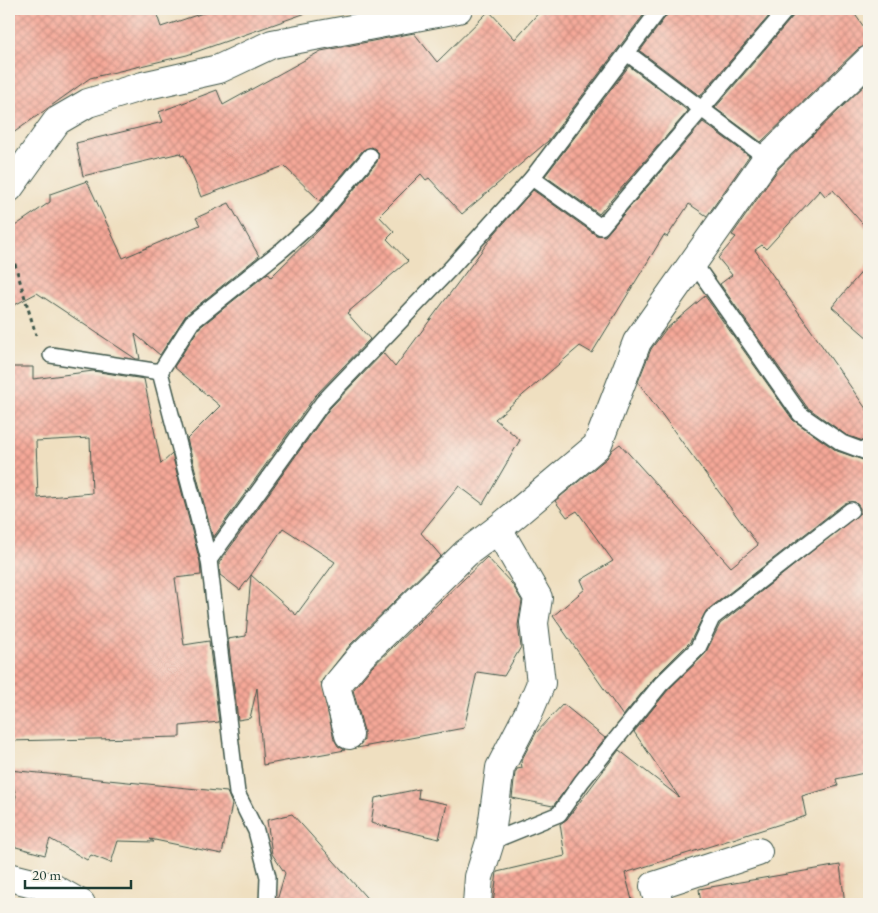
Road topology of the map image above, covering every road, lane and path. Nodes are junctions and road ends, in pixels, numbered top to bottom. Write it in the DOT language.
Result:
graph roads {
  1 [pos="458,9"];
  2 [pos="660,9"];
  3 [pos="787,9"];
  4 [pos="627,53"];
  5 [pos="869,60"];
  6 [pos="701,108"];
  7 [pos="370,156"];
  8 [pos="767,158"];
  9 [pos="532,178"];
  10 [pos="9,188"];
  11 [pos="9,253"];
  12 [pos="693,262"];
  13 [pos="51,355"];
  14 [pos="160,372"];
  15 [pos="869,453"];
  16 [pos="851,510"];
  17 [pos="498,529"];
  18 [pos="209,560"];
  19 [pos="349,735"];
  20 [pos="490,842"];
  21 [pos="758,852"];
  22 [pos="9,877"];
  23 [pos="81,904"];
  24 [pos="267,904"];
  25 [pos="477,904"];
  26 [pos="659,904"];
  1 -- 10 [label="street"];
  2 -- 4 [label="lane"];
  3 -- 6 [label="lane"];
  4 -- 6 [label="lane"];
  4 -- 9 [label="lane"];
  5 -- 8 [label="street"];
  6 -- 8 [label="lane"];
  6 -- 9 [label="lane"];
  7 -- 14 [label="lane"];
  8 -- 12 [label="street"];
  9 -- 18 [label="lane"];
  11 -- 13 [label="path"];
  12 -- 15 [label="lane"];
  12 -- 17 [label="street"];
  13 -- 14 [label="lane"];
  14 -- 18 [label="lane"];
  16 -- 20 [label="lane"];
  17 -- 19 [label="street"];
  17 -- 20 [label="street"];
  18 -- 24 [label="lane"];
  20 -- 25 [label="street"];
  21 -- 26 [label="street"];
  22 -- 23 [label="street"];
}
